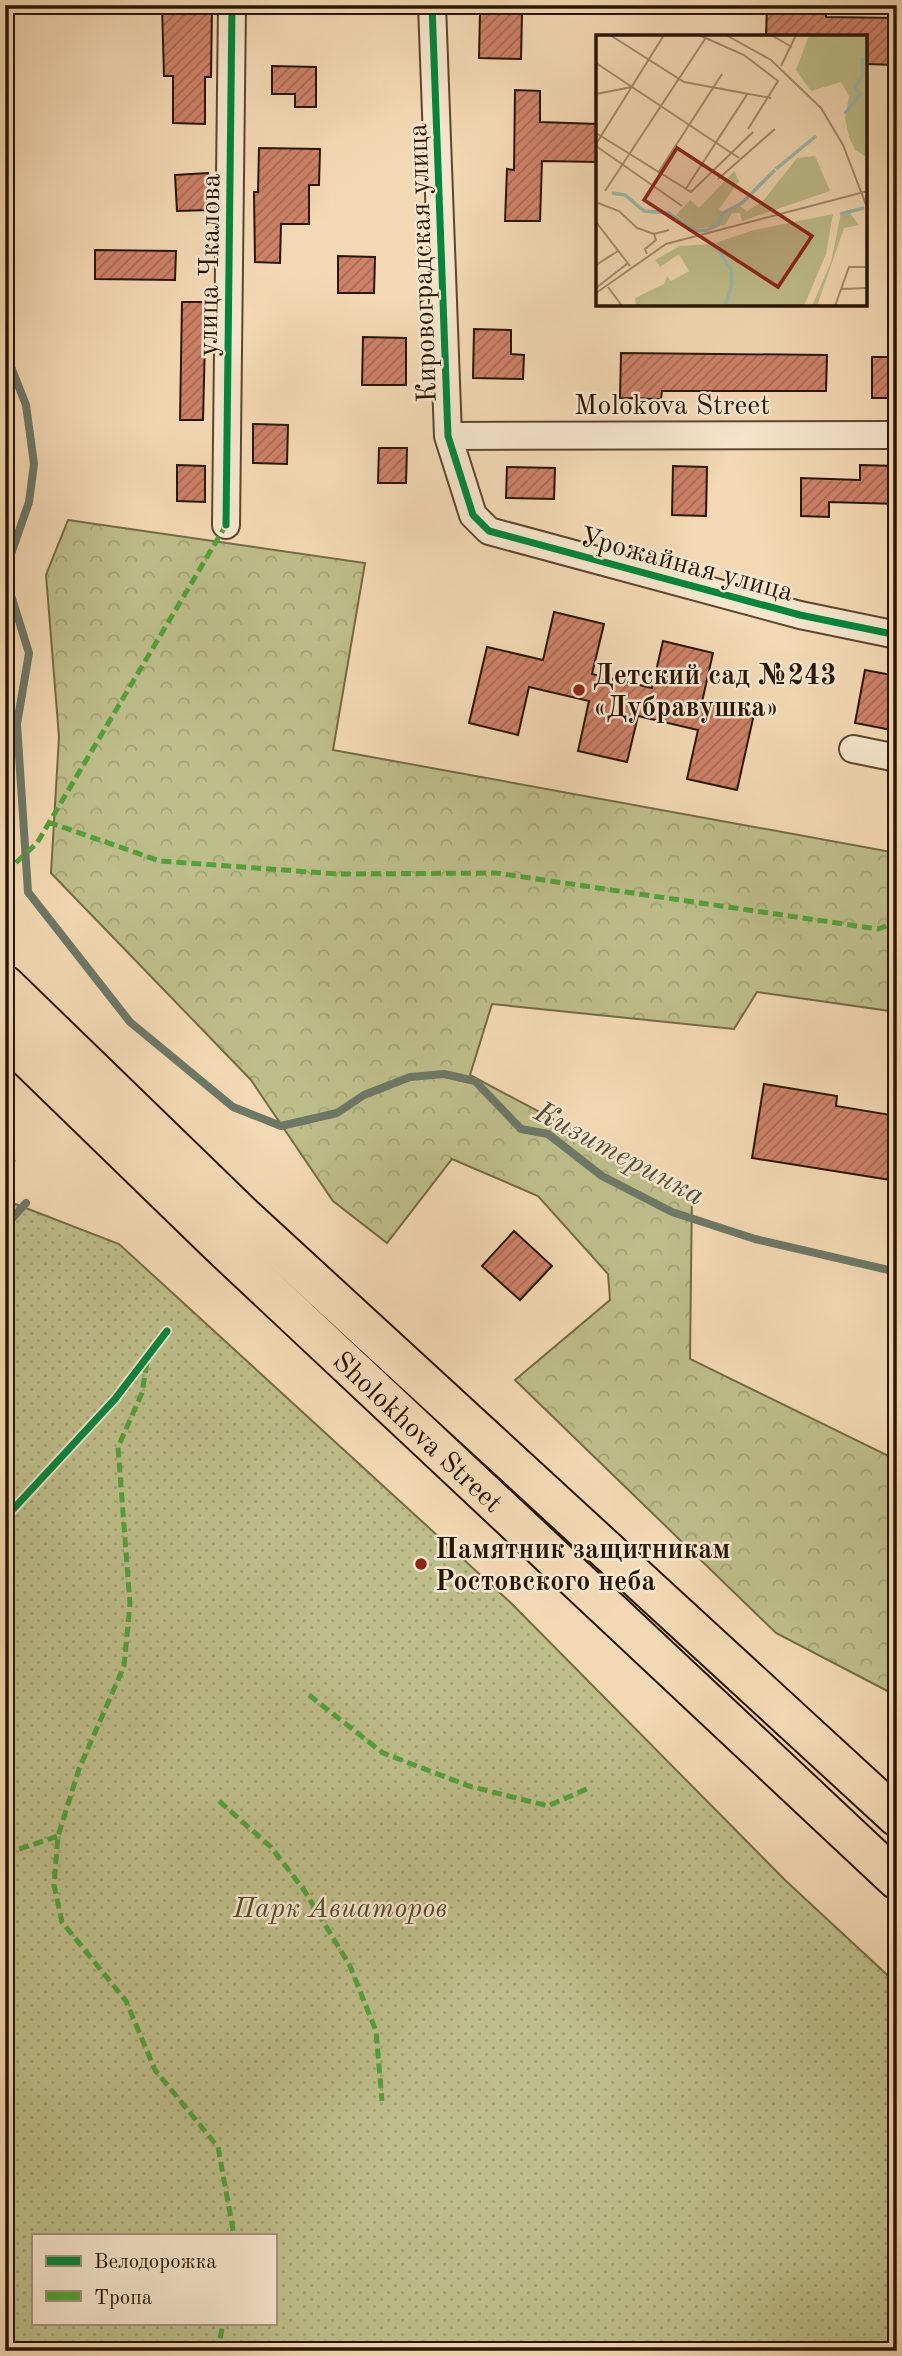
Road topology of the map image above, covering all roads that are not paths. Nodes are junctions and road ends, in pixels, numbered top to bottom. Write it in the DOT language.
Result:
graph roads {
  1 [pos="232,5"];
  2 [pos="432,5"];
  3 [pos="897,435"];
  4 [pos="448,436"];
  5 [pos="473,515"];
  6 [pos="226,525"];
  7 [pos="897,635"];
  8 [pos="853,749"];
  9 [pos="897,758"];
  10 [pos="5,985"];
  11 [pos="5,1036"];
  12 [pos="897,1817"];
  13 [pos="897,1880"];
  1 -- 6 [label="street, улица Чкалова"];
  2 -- 4 [label="street, Кировоградская улица"];
  3 -- 4 [label="street, Molokova Street"];
  4 -- 5 [label="street, Кировоградская улица"];
  5 -- 7 [label="street, Урожайная улица"];
  8 -- 9 [label="street"];
  10 -- 12 [label="main road, Sholokhova Street"];
  11 -- 13 [label="main road, Sholokhova Street"];
}
